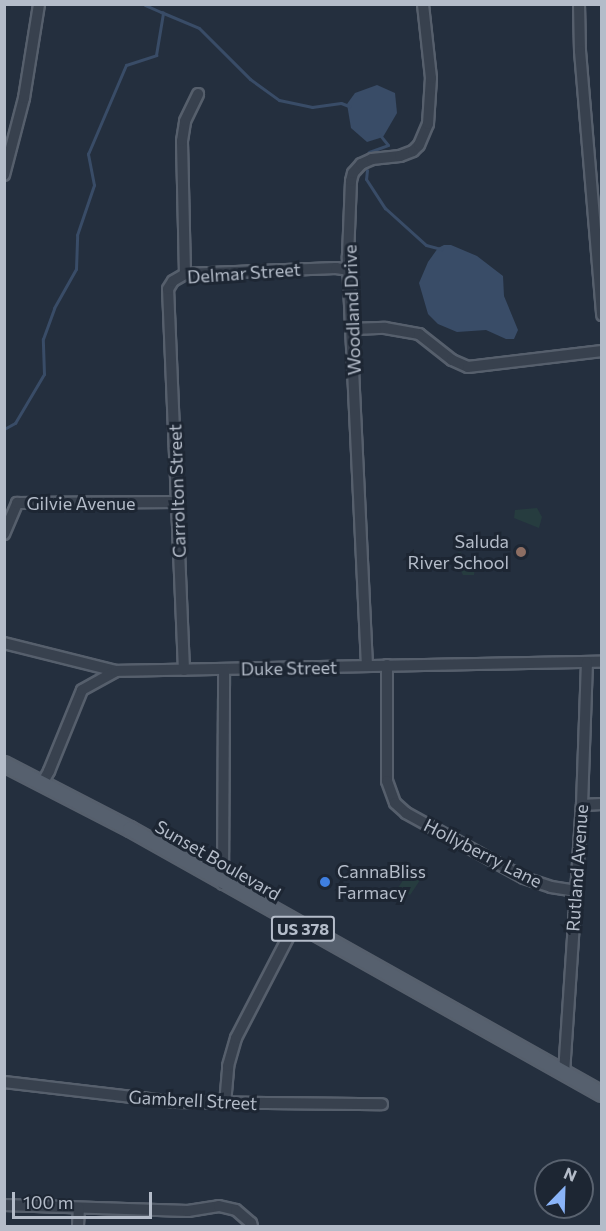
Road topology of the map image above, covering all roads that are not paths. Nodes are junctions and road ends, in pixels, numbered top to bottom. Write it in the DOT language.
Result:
graph roads {
  1 [pos="39,4"];
  2 [pos="423,4"];
  3 [pos="579,4"];
  4 [pos="198,94"];
  5 [pos="4,175"];
  6 [pos="348,270"];
  7 [pos="185,274"];
  8 [pos="169,312"];
  9 [pos="602,315"];
  10 [pos="352,329"];
  11 [pos="602,351"];
  12 [pos="178,502"];
  13 [pos="4,534"];
  14 [pos="4,643"];
  15 [pos="587,662"];
  16 [pos="602,662"];
  17 [pos="387,665"];
  18 [pos="367,666"];
  19 [pos="224,669"];
  20 [pos="184,670"];
  21 [pos="116,671"];
  22 [pos="4,764"];
  23 [pos="43,782"];
  24 [pos="602,804"];
  25 [pos="582,805"];
  26 [pos="223,884"];
  27 [pos="575,891"];
  28 [pos="295,924"];
  29 [pos="564,1073"];
  30 [pos="4,1082"];
  31 [pos="602,1094"];
  32 [pos="225,1104"];
  33 [pos="382,1104"];
  34 [pos="4,1205"];
  35 [pos="79,1208"];
  36 [pos="78,1227"];
  37 [pos="252,1227"];
  1 -- 5 [label="street"];
  2 -- 6 [label="street, Woodland Drive"];
  3 -- 9 [label="street"];
  4 -- 7 [label="street"];
  6 -- 7 [label="street, Delmar Street"];
  6 -- 10 [label="street, Woodland Drive"];
  7 -- 8 [label="street, Delmar Street"];
  8 -- 12 [label="street, Carrolton Street"];
  10 -- 11 [label="street"];
  10 -- 18 [label="street, Woodland Drive"];
  12 -- 13 [label="street, Gilvie Avenue"];
  12 -- 20 [label="street, Carrolton Street"];
  14 -- 21 [label="street"];
  15 -- 16 [label="street, Duke Street"];
  15 -- 17 [label="street, Duke Street"];
  15 -- 25 [label="street, Rutland Avenue"];
  17 -- 18 [label="street, Duke Street"];
  17 -- 27 [label="street, Hollyberry Lane"];
  18 -- 19 [label="street, Duke Street"];
  19 -- 20 [label="street, Duke Street"];
  19 -- 26 [label="street"];
  20 -- 21 [label="street, Duke Street"];
  21 -- 23 [label="street, Duke Street"];
  22 -- 23 [label="main road, Sunset Boulevard / US 378"];
  23 -- 26 [label="main road, Sunset Boulevard / US 378"];
  24 -- 25 [label="street"];
  25 -- 27 [label="street, Rutland Avenue"];
  26 -- 28 [label="main road, Sunset Boulevard / US 378"];
  27 -- 29 [label="street, Rutland Avenue"];
  28 -- 29 [label="main road, Sunset Boulevard / US 378"];
  28 -- 32 [label="street"];
  29 -- 31 [label="main road, Sunset Boulevard / US 378"];
  30 -- 32 [label="street, Gambrell Street"];
  32 -- 33 [label="street, Gambrell Street"];
  34 -- 35 [label="street"];
  35 -- 36 [label="street"];
  35 -- 37 [label="street"];
}
